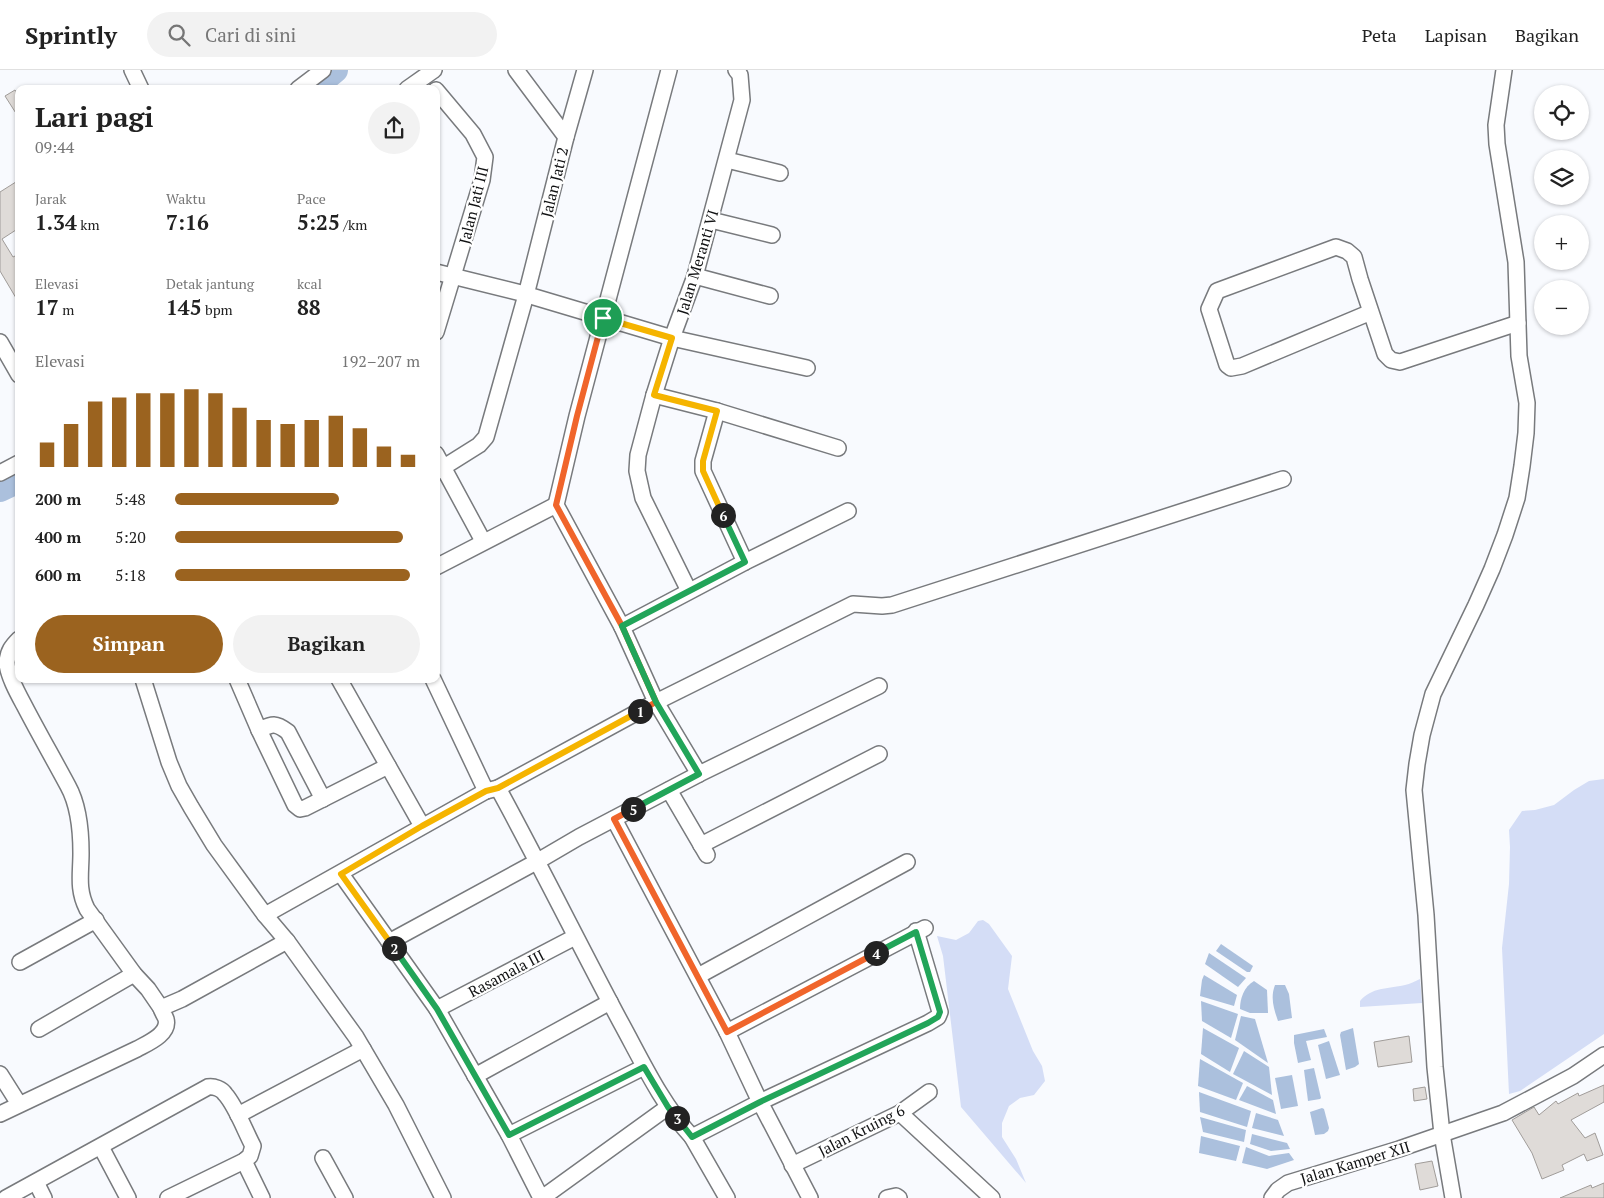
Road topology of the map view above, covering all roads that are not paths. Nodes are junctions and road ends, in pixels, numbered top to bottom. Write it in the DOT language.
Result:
graph roads {
  1 [pos="132,70"];
  2 [pos="323,70"];
  3 [pos="516,70"];
  4 [pos="586,70"];
  5 [pos="669,70"];
  6 [pos="736,70"];
  7 [pos="1504,70"];
  8 [pos="430,73"];
  9 [pos="139,85"];
  10 [pos="303,85"];
  11 [pos="413,85"];
  12 [pos="434,85"];
  13 [pos="440,94"];
  14 [pos="566,137"];
  15 [pos="727,160"];
  16 [pos="780,173"];
  17 [pos="711,220"];
  18 [pos="772,235"];
  19 [pos="440,273"];
  20 [pos="454,276"];
  21 [pos="695,276"];
  22 [pos="526,295"];
  23 [pos="770,296"];
  24 [pos="1371,312"];
  25 [pos="603,318"];
  26 [pos="440,320"];
  27 [pos="1518,323"];
  28 [pos="672,338"];
  29 [pos="0,342"];
  30 [pos="15,368"];
  31 [pos="807,368"];
  32 [pos="654,395"];
  33 [pos="717,411"];
  34 [pos="838,448"];
  35 [pos="15,464"];
  36 [pos="440,470"];
  37 [pos="0,473"];
  38 [pos="1283,479"];
  39 [pos="556,505"];
  40 [pos="848,511"];
  41 [pos="483,541"];
  42 [pos="745,562"];
  43 [pos="440,565"];
  44 [pos="690,591"];
  45 [pos="622,626"];
  46 [pos="15,643"];
  47 [pos="144,683"];
  48 [pos="239,683"];
  49 [pos="341,683"];
  50 [pos="435,683"];
  51 [pos="879,686"];
  52 [pos="656,702"];
  53 [pos="259,730"];
  54 [pos="879,754"];
  55 [pos="388,766"];
  56 [pos="699,774"];
  57 [pos="492,790"];
  58 [pos="670,790"];
  59 [pos="322,799"];
  60 [pos="614,819"];
  61 [pos="422,826"];
  62 [pos="538,861"];
  63 [pos="907,862"];
  64 [pos="341,874"];
  65 [pos="266,915"];
  66 [pos="96,920"];
  67 [pos="576,937"];
  68 [pos="287,941"];
  69 [pos="389,942"];
  70 [pos="20,962"];
  71 [pos="134,974"];
  72 [pos="698,976"];
  73 [pos="610,1002"];
  74 [pos="161,1008"];
  75 [pos="437,1009"];
  76 [pos="39,1030"];
  77 [pos="727,1032"];
  78 [pos="363,1049"];
  79 [pos="1604,1055"];
  80 [pos="644,1067"];
  81 [pos="0,1074"];
  82 [pos="475,1076"];
  83 [pos="929,1092"];
  84 [pos="760,1102"];
  85 [pos="19,1104"];
  86 [pos="668,1107"];
  87 [pos="900,1113"];
  88 [pos="0,1114"];
  89 [pos="238,1115"];
  90 [pos="1442,1134"];
  91 [pos="509,1135"];
  92 [pos="692,1137"];
  93 [pos="100,1147"];
  94 [pos="323,1158"];
  95 [pos="244,1161"];
  96 [pos="792,1165"];
  97 [pos="36,1182"];
  98 [pos="6,1198"];
  99 [pos="44,1198"];
  100 [pos="128,1198"];
  101 [pos="168,1198"];
  102 [pos="262,1198"];
  103 [pos="344,1198"];
  104 [pos="443,1198"];
  105 [pos="541,1198"];
  106 [pos="727,1198"];
  107 [pos="810,1198"];
  108 [pos="888,1198"];
  109 [pos="899,1198"];
  110 [pos="992,1198"];
  111 [pos="1272,1198"];
  112 [pos="1453,1198"];
  1 -- 9 [label="street"];
  2 -- 10 [label="street"];
  3 -- 14 [label="street"];
  4 -- 14 [label="street, Jalan Jati 2"];
  5 -- 25 [label="street"];
  6 -- 15 [label="street, Jalan Meranti VI"];
  7 -- 27 [label="street"];
  8 -- 11 [label="street"];
  8 -- 12 [label="street, Jalan Jati III"];
  13 -- 20 [label="street, Jalan Jati III"];
  14 -- 22 [label="street, Jalan Jati 2"];
  15 -- 16 [label="street"];
  15 -- 17 [label="street, Jalan Meranti VI"];
  17 -- 18 [label="street"];
  17 -- 21 [label="street, Jalan Meranti VI"];
  19 -- 20 [label="street"];
  20 -- 22 [label="street"];
  20 -- 26 [label="street, Jalan Jati III"];
  21 -- 23 [label="street"];
  21 -- 28 [label="street, Jalan Meranti VI"];
  22 -- 25 [label="street"];
  22 -- 36 [label="street, Jalan Jati 2"];
  24 -- 24 [label="street"];
  24 -- 27 [label="street"];
  25 -- 28 [label="street"];
  25 -- 39 [label="street"];
  27 -- 90 [label="street"];
  28 -- 31 [label="street"];
  28 -- 32 [label="street, Jalan Meranti VI"];
  29 -- 30 [label="street"];
  32 -- 33 [label="street"];
  32 -- 44 [label="street, Jalan Meranti VI"];
  33 -- 34 [label="street"];
  33 -- 42 [label="street"];
  35 -- 37 [label="street"];
  36 -- 41 [label="street"];
  38 -- 52 [label="street"];
  39 -- 41 [label="street"];
  39 -- 45 [label="street"];
  40 -- 42 [label="street"];
  41 -- 43 [label="street"];
  42 -- 44 [label="street"];
  44 -- 45 [label="street"];
  45 -- 52 [label="street"];
  46 -- 66 [label="street"];
  47 -- 65 [label="street"];
  48 -- 53 [label="street"];
  49 -- 55 [label="street"];
  50 -- 57 [label="street"];
  51 -- 56 [label="street"];
  52 -- 56 [label="street"];
  52 -- 57 [label="street"];
  53 -- 59 [label="street"];
  53 -- 59 [label="street"];
  54 -- 58 [label="street"];
  55 -- 59 [label="street"];
  55 -- 61 [label="street"];
  56 -- 58 [label="street"];
  57 -- 61 [label="street"];
  57 -- 62 [label="street"];
  58 -- 60 [label="street"];
  60 -- 62 [label="street"];
  60 -- 72 [label="street"];
  61 -- 64 [label="street"];
  62 -- 67 [label="street"];
  62 -- 69 [label="street"];
  63 -- 72 [label="street"];
  64 -- 65 [label="street"];
  64 -- 69 [label="street"];
  65 -- 68 [label="street"];
  66 -- 70 [label="street"];
  66 -- 71 [label="street"];
  67 -- 73 [label="street"];
  67 -- 75 [label="street, Rasamala III"];
  68 -- 74 [label="street"];
  68 -- 78 [label="street"];
  69 -- 75 [label="street"];
  71 -- 74 [label="street"];
  71 -- 76 [label="street"];
  72 -- 77 [label="street"];
  73 -- 80 [label="street"];
  73 -- 82 [label="street"];
  74 -- 85 [label="street"];
  75 -- 82 [label="street"];
  77 -- 84 [label="street"];
  77 -- 84 [label="street"];
  78 -- 89 [label="street"];
  78 -- 104 [label="street"];
  79 -- 90 [label="street, Jalan Kamper XII"];
  80 -- 86 [label="street"];
  80 -- 91 [label="street"];
  81 -- 85 [label="street"];
  82 -- 91 [label="street"];
  83 -- 87 [label="street, Jalan Kruing 6"];
  84 -- 92 [label="street"];
  84 -- 96 [label="street"];
  85 -- 88 [label="street"];
  86 -- 92 [label="street"];
  86 -- 105 [label="street"];
  87 -- 96 [label="street, Jalan Kruing 6"];
  87 -- 110 [label="street"];
  89 -- 93 [label="street"];
  89 -- 95 [label="street"];
  90 -- 111 [label="street, Jalan Kamper XII"];
  90 -- 112 [label="street"];
  91 -- 105 [label="street"];
  92 -- 106 [label="street"];
  93 -- 97 [label="street"];
  93 -- 100 [label="street"];
  94 -- 103 [label="street"];
  95 -- 101 [label="street"];
  95 -- 102 [label="street"];
  96 -- 107 [label="street"];
  97 -- 98 [label="street"];
  97 -- 99 [label="street"];
  108 -- 109 [label="street"];
}
